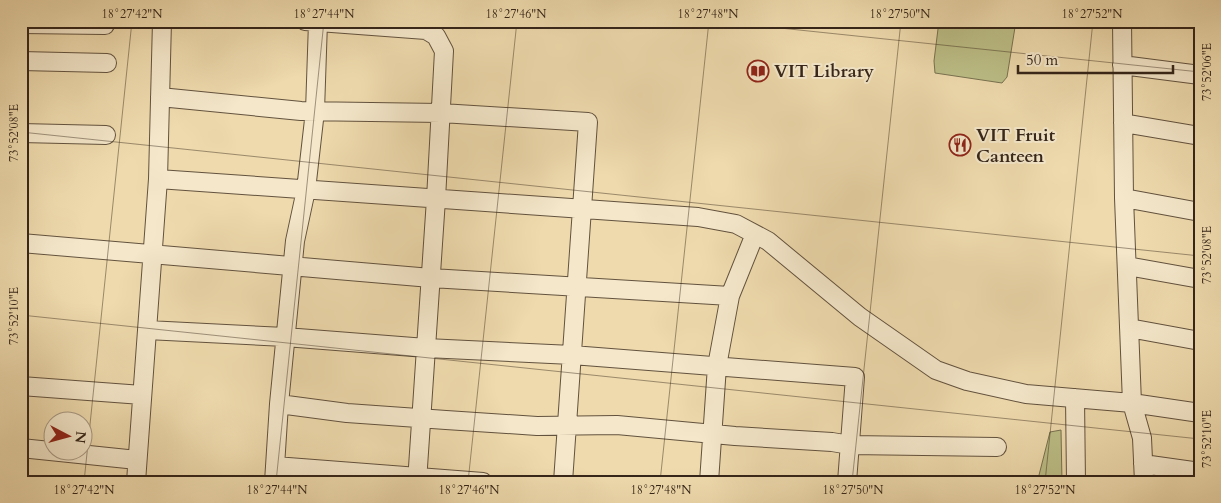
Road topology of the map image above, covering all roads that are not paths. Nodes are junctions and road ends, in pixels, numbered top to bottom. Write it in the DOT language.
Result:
graph roads {
  1 [pos="162,21"];
  2 [pos="1122,21"];
  3 [pos="312,22"];
  4 [pos="21,24"];
  5 [pos="105,25"];
  6 [pos="21,61"];
  7 [pos="107,63"];
  8 [pos="1122,65"];
  9 [pos="1200,75"];
  10 [pos="160,97"];
  11 [pos="315,111"];
  12 [pos="441,113"];
  13 [pos="1123,123"];
  14 [pos="21,133"];
  15 [pos="106,135"];
  16 [pos="1200,136"];
  17 [pos="158,179"];
  18 [pos="306,190"];
  19 [pos="1124,198"];
  20 [pos="436,199"];
  21 [pos="582,209"];
  22 [pos="1200,212"];
  23 [pos="755,234"];
  24 [pos="21,243"];
  25 [pos="153,254"];
  26 [pos="292,266"];
  27 [pos="1127,266"];
  28 [pos="431,278"];
  29 [pos="1200,278"];
  30 [pos="577,286"];
  31 [pos="730,296"];
  32 [pos="1129,328"];
  33 [pos="147,330"];
  34 [pos="285,337"];
  35 [pos="1200,342"];
  36 [pos="426,348"];
  37 [pos="572,355"];
  38 [pos="717,366"];
  39 [pos="21,386"];
  40 [pos="142,395"];
  41 [pos="1075,398"];
  42 [pos="1132,403"];
  43 [pos="279,404"];
  44 [pos="1200,413"];
  45 [pos="421,418"];
  46 [pos="567,426"];
  47 [pos="712,434"];
  48 [pos="850,445"];
  49 [pos="997,447"];
  50 [pos="21,448"];
  51 [pos="137,460"];
  52 [pos="1143,464"];
  53 [pos="1200,472"];
  54 [pos="275,474"];
  55 [pos="417,479"];
  56 [pos="136,482"];
  57 [pos="483,482"];
  58 [pos="563,482"];
  59 [pos="709,482"];
  60 [pos="847,482"];
  61 [pos="1076,482"];
  62 [pos="1144,482"];
  1 -- 10 [label="street"];
  2 -- 8 [label="street"];
  3 -- 11 [label="street"];
  3 -- 12 [label="street"];
  4 -- 5 [label="street"];
  6 -- 7 [label="street"];
  8 -- 9 [label="street"];
  8 -- 13 [label="street"];
  10 -- 11 [label="street"];
  10 -- 17 [label="street"];
  11 -- 12 [label="street"];
  11 -- 18 [label="street"];
  12 -- 20 [label="street"];
  12 -- 21 [label="street"];
  13 -- 16 [label="street"];
  13 -- 19 [label="street"];
  14 -- 15 [label="street"];
  17 -- 18 [label="street"];
  17 -- 25 [label="street"];
  18 -- 20 [label="street"];
  18 -- 26 [label="street"];
  19 -- 22 [label="street"];
  19 -- 27 [label="street"];
  20 -- 21 [label="street"];
  20 -- 28 [label="street"];
  21 -- 23 [label="street"];
  21 -- 30 [label="street"];
  23 -- 31 [label="street"];
  23 -- 41 [label="street"];
  24 -- 25 [label="street"];
  25 -- 26 [label="street"];
  25 -- 33 [label="street"];
  26 -- 28 [label="street"];
  26 -- 34 [label="street"];
  27 -- 29 [label="street"];
  27 -- 32 [label="street"];
  28 -- 30 [label="street"];
  28 -- 36 [label="street"];
  30 -- 31 [label="street"];
  30 -- 37 [label="street"];
  31 -- 38 [label="street"];
  32 -- 35 [label="street"];
  32 -- 42 [label="street"];
  33 -- 34 [label="street"];
  33 -- 40 [label="street"];
  34 -- 36 [label="street"];
  34 -- 43 [label="street"];
  36 -- 37 [label="street"];
  36 -- 45 [label="street"];
  37 -- 38 [label="street"];
  37 -- 46 [label="street"];
  38 -- 47 [label="street"];
  38 -- 48 [label="street"];
  39 -- 40 [label="street"];
  40 -- 51 [label="street"];
  41 -- 42 [label="street"];
  41 -- 61 [label="street"];
  42 -- 44 [label="street"];
  42 -- 52 [label="street"];
  43 -- 45 [label="street"];
  43 -- 54 [label="street"];
  45 -- 46 [label="street"];
  45 -- 55 [label="street"];
  46 -- 47 [label="street"];
  46 -- 58 [label="street"];
  47 -- 48 [label="street"];
  47 -- 59 [label="street"];
  48 -- 49 [label="street"];
  48 -- 60 [label="street"];
  50 -- 51 [label="street"];
  51 -- 56 [label="street"];
  52 -- 53 [label="street"];
  52 -- 62 [label="street"];
  54 -- 55 [label="street"];
  55 -- 57 [label="street"];
}
